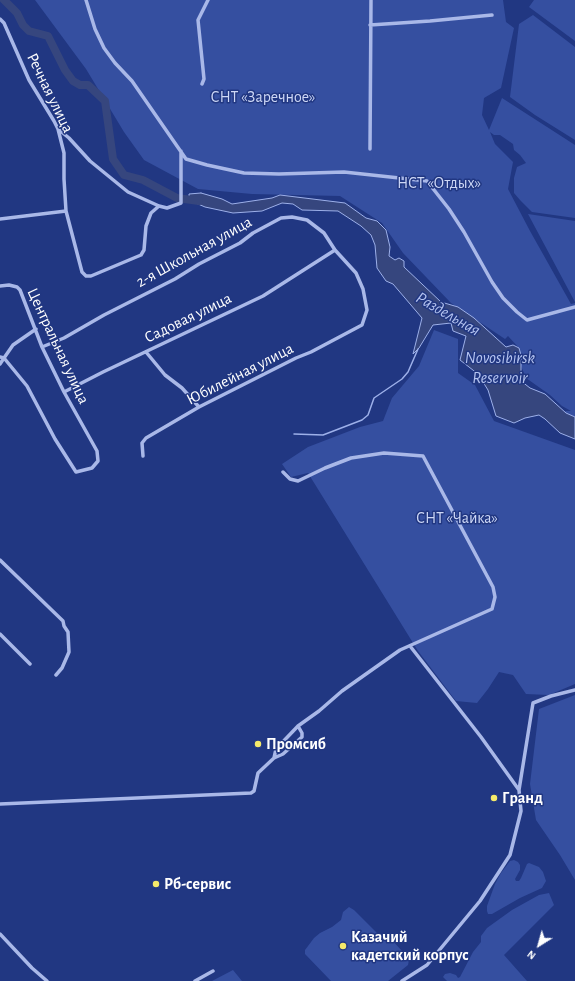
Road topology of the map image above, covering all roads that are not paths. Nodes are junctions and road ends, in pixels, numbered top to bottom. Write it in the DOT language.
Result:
graph roads {
  1 [pos="86,0"];
  2 [pos="208,0"];
  3 [pos="371,0"];
  4 [pos="492,15"];
  5 [pos="0,19"];
  6 [pos="370,25"];
  7 [pos="202,84"];
  8 [pos="58,129"];
  9 [pos="370,149"];
  10 [pos="181,151"];
  11 [pos="159,206"];
  12 [pos="66,211"];
  13 [pos="0,219"];
  14 [pos="335,250"];
  15 [pos="0,286"];
  16 [pos="575,307"];
  17 [pos="362,324"];
  18 [pos="36,329"];
  19 [pos="42,347"];
  20 [pos="146,352"];
  21 [pos="2,357"];
  22 [pos="0,364"];
  23 [pos="64,392"];
  24 [pos="199,407"];
  25 [pos="143,456"];
  26 [pos="283,472"];
  27 [pos="0,560"];
  28 [pos="0,634"];
  29 [pos="410,646"];
  30 [pos="30,664"];
  31 [pos="56,675"];
  32 [pos="575,690"];
  33 [pos="298,726"];
  34 [pos="274,758"];
  35 [pos="519,790"];
  36 [pos="0,804"];
  37 [pos="0,934"];
  38 [pos="213,971"];
  39 [pos="47,981"];
  40 [pos="195,981"];
  41 [pos="402,981"];
  1 -- 10 [label="street"];
  2 -- 7 [label="street"];
  3 -- 6 [label="street"];
  4 -- 6 [label="street"];
  5 -- 8 [label="street, Речная улица"];
  6 -- 9 [label="street"];
  8 -- 11 [label="street"];
  8 -- 12 [label="street, Речная улица"];
  10 -- 11 [label="street"];
  10 -- 16 [label="street"];
  11 -- 12 [label="street, Речная улица"];
  12 -- 13 [label="street"];
  14 -- 17 [label="street, 2-я Школьная улица"];
  14 -- 19 [label="street, 2-я Школьная улица"];
  14 -- 20 [label="street, Садовая улица"];
  15 -- 18 [label="street, Центральная улица"];
  17 -- 24 [label="street, Юбилейная улица"];
  18 -- 19 [label="street, Центральная улица"];
  18 -- 21 [label="street"];
  19 -- 23 [label="street, Центральная улица"];
  20 -- 23 [label="street, Садовая улица"];
  20 -- 24 [label="street"];
  21 -- 22 [label="street"];
  21 -- 23 [label="street, Центральная улица"];
  24 -- 25 [label="street, Юбилейная улица"];
  26 -- 29 [label="street"];
  27 -- 31 [label="street"];
  28 -- 30 [label="street"];
  29 -- 33 [label="street"];
  29 -- 35 [label="street"];
  32 -- 35 [label="street"];
  33 -- 34 [label="street"];
  33 -- 34 [label="street"];
  34 -- 36 [label="street"];
  35 -- 41 [label="street"];
  37 -- 39 [label="street"];
  38 -- 40 [label="street"];
}
